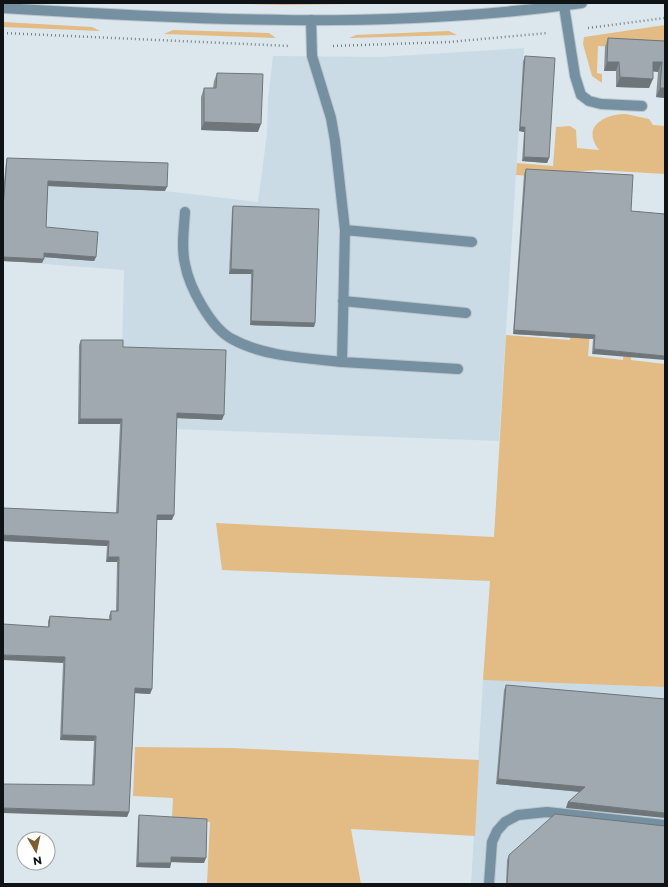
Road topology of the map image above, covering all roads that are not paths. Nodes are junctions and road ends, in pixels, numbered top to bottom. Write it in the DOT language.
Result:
graph roads {
  1 [pos="582,3"];
  2 [pos="564,6"];
  3 [pos="3,8"];
  4 [pos="311,20"];
  5 [pos="642,106"];
  6 [pos="185,212"];
  7 [pos="345,230"];
  8 [pos="472,242"];
  9 [pos="343,301"];
  10 [pos="466,313"];
  11 [pos="342,362"];
  12 [pos="458,369"];
  13 [pos="665,825"];
  14 [pos="489,884"];
  1 -- 2 [label="street"];
  2 -- 4 [label="street"];
  2 -- 5 [label="street"];
  3 -- 4 [label="street"];
  4 -- 7 [label="street"];
  6 -- 11 [label="street"];
  7 -- 8 [label="street"];
  7 -- 9 [label="street"];
  9 -- 10 [label="street"];
  9 -- 11 [label="street"];
  11 -- 12 [label="street"];
  13 -- 14 [label="street"];
}
